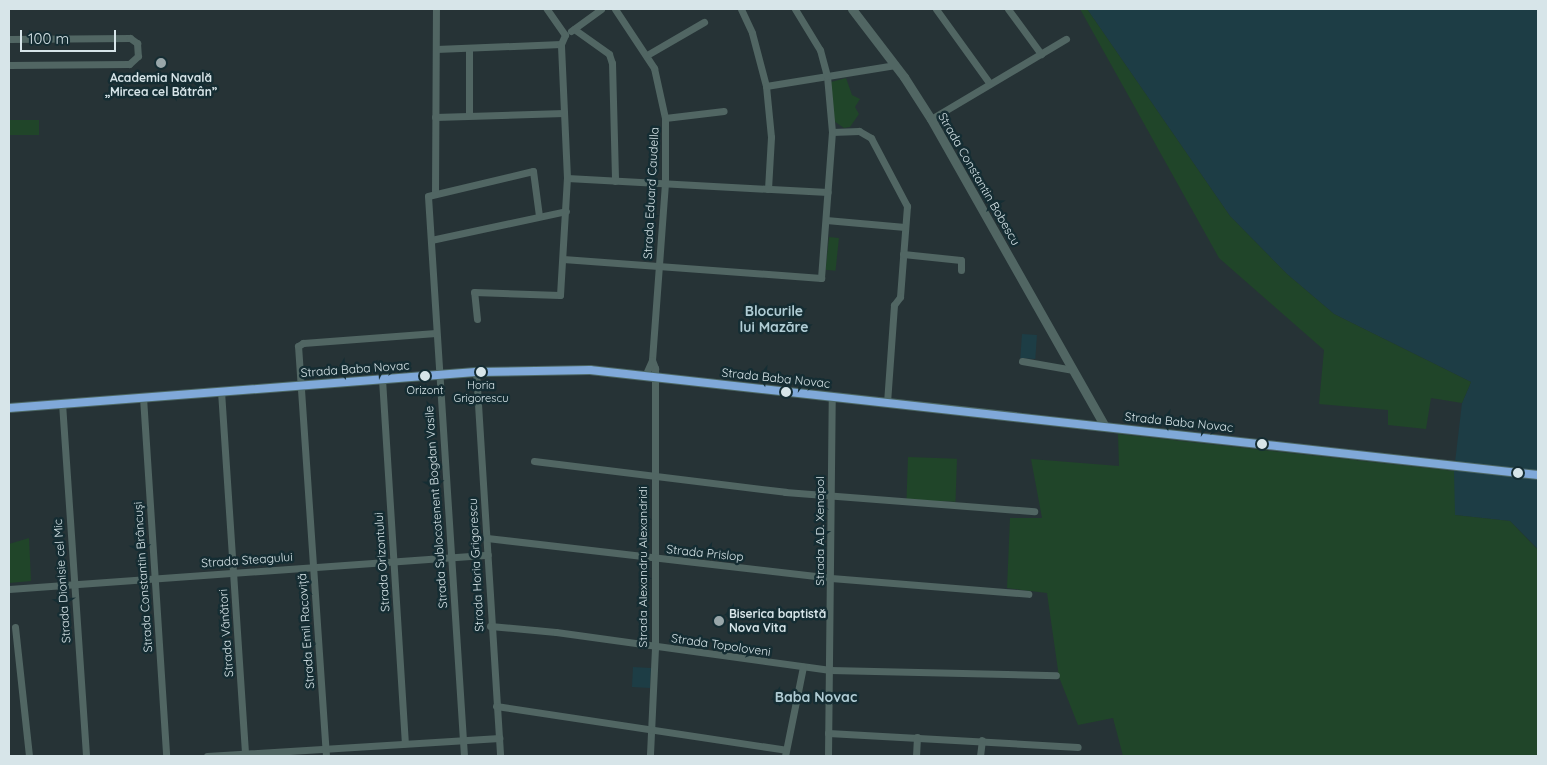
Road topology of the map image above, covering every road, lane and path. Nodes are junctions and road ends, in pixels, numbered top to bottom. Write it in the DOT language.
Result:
graph roads {
  1 [pos="436,9"];
  2 [pos="547,9"];
  3 [pos="601,9"];
  4 [pos="615,9"];
  5 [pos="741,9"];
  6 [pos="795,9"];
  7 [pos="852,9"];
  8 [pos="936,9"];
  9 [pos="1008,9"];
  10 [pos="704,22"];
  11 [pos="574,29"];
  12 [pos="565,35"];
  13 [pos="9,39"];
  14 [pos="1066,40"];
  15 [pos="561,44"];
  16 [pos="469,48"];
  17 [pos="436,49"];
  18 [pos="1041,54"];
  19 [pos="647,55"];
  20 [pos="9,65"];
  21 [pos="895,65"];
  22 [pos="827,76"];
  23 [pos="990,84"];
  24 [pos="766,86"];
  25 [pos="724,111"];
  26 [pos="564,113"];
  27 [pos="469,116"];
  28 [pos="435,117"];
  29 [pos="665,118"];
  30 [pos="931,119"];
  31 [pos="832,132"];
  32 [pos="567,178"];
  33 [pos="615,181"];
  34 [pos="665,183"];
  35 [pos="768,189"];
  36 [pos="828,192"];
  37 [pos="432,195"];
  38 [pos="566,210"];
  39 [pos="539,216"];
  40 [pos="826,220"];
  41 [pos="905,227"];
  42 [pos="431,240"];
  43 [pos="903,254"];
  44 [pos="563,259"];
  45 [pos="659,266"];
  46 [pos="961,270"];
  47 [pos="477,319"];
  48 [pos="436,333"];
  49 [pos="1022,361"];
  50 [pos="1073,370"];
  51 [pos="476,372"];
  52 [pos="439,375"];
  53 [pos="650,376"];
  54 [pos="382,379"];
  55 [pos="300,385"];
  56 [pos="221,391"];
  57 [pos="832,396"];
  58 [pos="143,397"];
  59 [pos="887,403"];
  60 [pos="62,404"];
  61 [pos="9,408"];
  62 [pos="1105,426"];
  63 [pos="534,461"];
  64 [pos="1538,474"];
  65 [pos="654,476"];
  66 [pos="831,496"];
  67 [pos="1034,512"];
  68 [pos="487,538"];
  69 [pos="488,555"];
  70 [pos="451,558"];
  71 [pos="654,559"];
  72 [pos="393,562"];
  73 [pos="313,567"];
  74 [pos="233,573"];
  75 [pos="154,578"];
  76 [pos="831,578"];
  77 [pos="74,584"];
  78 [pos="9,588"];
  79 [pos="1028,594"];
  80 [pos="490,626"];
  81 [pos="15,627"];
  82 [pos="655,648"];
  83 [pos="803,668"];
  84 [pos="830,670"];
  85 [pos="1056,675"];
  86 [pos="496,706"];
  87 [pos="651,730"];
  88 [pos="828,733"];
  89 [pos="917,737"];
  90 [pos="499,738"];
  91 [pos="463,740"];
  92 [pos="982,740"];
  93 [pos="405,743"];
  94 [pos="1078,747"];
  95 [pos="325,752"];
  96 [pos="785,753"];
  97 [pos="245,754"];
  98 [pos="29,756"];
  99 [pos="86,756"];
  100 [pos="166,756"];
  101 [pos="207,756"];
  102 [pos="464,756"];
  103 [pos="500,756"];
  104 [pos="650,756"];
  105 [pos="828,756"];
  106 [pos="916,756"];
  107 [pos="980,756"];
  1 -- 17 [label="street, Strada Sublocotenent Bogdan Vasile"];
  2 -- 12 [label="street"];
  3 -- 11 [label="street"];
  4 -- 19 [label="street, Strada Eduard Caudella"];
  5 -- 24 [label="street"];
  6 -- 22 [label="street"];
  7 -- 21 [label="street, Strada Constantin Bobescu"];
  8 -- 23 [label="street"];
  9 -- 18 [label="street"];
  10 -- 19 [label="street"];
  11 -- 12 [label="street"];
  11 -- 33 [label="street"];
  12 -- 15 [label="street"];
  13 -- 20 [label="street"];
  14 -- 18 [label="street"];
  15 -- 16 [label="street"];
  15 -- 26 [label="street"];
  16 -- 17 [label="street"];
  16 -- 27 [label="street"];
  17 -- 28 [label="street, Strada Sublocotenent Bogdan Vasile"];
  18 -- 23 [label="street"];
  19 -- 29 [label="street, Strada Eduard Caudella"];
  21 -- 22 [label="street"];
  21 -- 30 [label="street, Strada Constantin Bobescu"];
  22 -- 24 [label="street"];
  22 -- 31 [label="street"];
  23 -- 30 [label="street"];
  24 -- 35 [label="street"];
  25 -- 29 [label="street"];
  26 -- 27 [label="street"];
  26 -- 32 [label="street"];
  27 -- 28 [label="street"];
  28 -- 37 [label="street, Strada Sublocotenent Bogdan Vasile"];
  29 -- 34 [label="street, Strada Eduard Caudella"];
  30 -- 50 [label="street, Strada Constantin Bobescu"];
  31 -- 36 [label="street"];
  31 -- 41 [label="street"];
  32 -- 33 [label="street"];
  32 -- 38 [label="street"];
  33 -- 34 [label="street"];
  34 -- 35 [label="street"];
  34 -- 45 [label="street, Strada Eduard Caudella"];
  35 -- 36 [label="street"];
  36 -- 40 [label="street"];
  37 -- 39 [label="street"];
  37 -- 42 [label="street, Strada Sublocotenent Bogdan Vasile"];
  38 -- 39 [label="street"];
  38 -- 44 [label="street"];
  39 -- 42 [label="street"];
  40 -- 41 [label="street"];
  40 -- 45 [label="street"];
  41 -- 43 [label="street"];
  42 -- 48 [label="street, Strada Sublocotenent Bogdan Vasile"];
  43 -- 46 [label="street"];
  43 -- 59 [label="street"];
  44 -- 45 [label="street"];
  44 -- 47 [label="street"];
  45 -- 53 [label="street, Strada Eduard Caudella"];
  48 -- 52 [label="street, Strada Sublocotenent Bogdan Vasile"];
  48 -- 55 [label="street, Strada Emil Racoviță"];
  49 -- 50 [label="street"];
  50 -- 62 [label="street, Strada Constantin Bobescu"];
  51 -- 52 [label="main road, Strada Baba Novac"];
  51 -- 53 [label="main road, Strada Baba Novac"];
  51 -- 68 [label="street, Strada Horia Grigorescu"];
  52 -- 54 [label="main road, Strada Baba Novac"];
  52 -- 70 [label="street, Strada Sublocotenent Bogdan Vasile"];
  53 -- 57 [label="main road, Strada Baba Novac"];
  53 -- 65 [label="street, Strada Alexandru Alexandridi"];
  54 -- 55 [label="main road, Strada Baba Novac"];
  54 -- 72 [label="street, Strada Orizontului"];
  55 -- 56 [label="main road, Strada Baba Novac"];
  55 -- 73 [label="street, Strada Emil Racoviță"];
  56 -- 58 [label="main road, Strada Baba Novac"];
  56 -- 74 [label="street, Strada Vânători"];
  57 -- 59 [label="main road, Strada Baba Novac"];
  57 -- 66 [label="street, Strada A.D. Xenopol"];
  58 -- 60 [label="main road, Strada Baba Novac"];
  58 -- 75 [label="street, Strada Constantin Brâncuși"];
  59 -- 62 [label="main road, Strada Baba Novac"];
  60 -- 61 [label="main road, Strada Baba Novac"];
  60 -- 77 [label="street, Strada Dionisie cel Mic"];
  62 -- 64 [label="main road, Strada Baba Novac"];
  63 -- 65 [label="street"];
  65 -- 66 [label="street"];
  65 -- 71 [label="street, Strada Alexandru Alexandridi"];
  66 -- 67 [label="street"];
  66 -- 76 [label="street, Strada A.D. Xenopol"];
  68 -- 69 [label="street, Strada Horia Grigorescu"];
  68 -- 71 [label="street, Strada Prislop"];
  69 -- 70 [label="street, Strada Steagului"];
  69 -- 80 [label="street, Strada Horia Grigorescu"];
  70 -- 72 [label="street, Strada Steagului"];
  70 -- 91 [label="street, Strada Sublocotenent Bogdan Vasile"];
  71 -- 76 [label="street, Strada Prislop"];
  71 -- 82 [label="street, Strada Alexandru Alexandridi"];
  72 -- 73 [label="street, Strada Steagului"];
  72 -- 93 [label="street, Strada Orizontului"];
  73 -- 74 [label="street, Strada Steagului"];
  73 -- 95 [label="street, Strada Emil Racoviță"];
  74 -- 75 [label="street, Strada Steagului"];
  74 -- 97 [label="street, Strada Vânători"];
  75 -- 77 [label="street, Strada Steagului"];
  75 -- 100 [label="street, Strada Constantin Brâncuși"];
  76 -- 79 [label="street, Strada Prislop"];
  76 -- 84 [label="street, Strada A.D. Xenopol"];
  77 -- 78 [label="street, Strada Steagului"];
  77 -- 99 [label="street, Strada Dionisie cel Mic"];
  80 -- 82 [label="street, Strada Topoloveni"];
  80 -- 86 [label="street, Strada Horia Grigorescu"];
  81 -- 98 [label="street"];
  82 -- 83 [label="street, Strada Topoloveni"];
  82 -- 87 [label="street, Strada Alexandru Alexandridi"];
  83 -- 84 [label="street, Strada Topoloveni"];
  83 -- 96 [label="street"];
  84 -- 85 [label="street, Strada Topoloveni"];
  84 -- 88 [label="street, Strada A.D. Xenopol"];
  86 -- 87 [label="street"];
  86 -- 90 [label="street, Strada Horia Grigorescu"];
  87 -- 96 [label="street"];
  87 -- 104 [label="street, Strada Alexandru Alexandridi"];
  88 -- 89 [label="street"];
  88 -- 105 [label="street, Strada A.D. Xenopol"];
  89 -- 92 [label="street"];
  89 -- 106 [label="street"];
  90 -- 91 [label="street"];
  90 -- 103 [label="street, Strada Horia Grigorescu"];
  91 -- 93 [label="street"];
  91 -- 102 [label="street, Strada Sublocotenent Bogdan Vasile"];
  92 -- 94 [label="street"];
  92 -- 107 [label="street"];
  93 -- 95 [label="street"];
  95 -- 97 [label="street"];
  97 -- 101 [label="street"];
}
